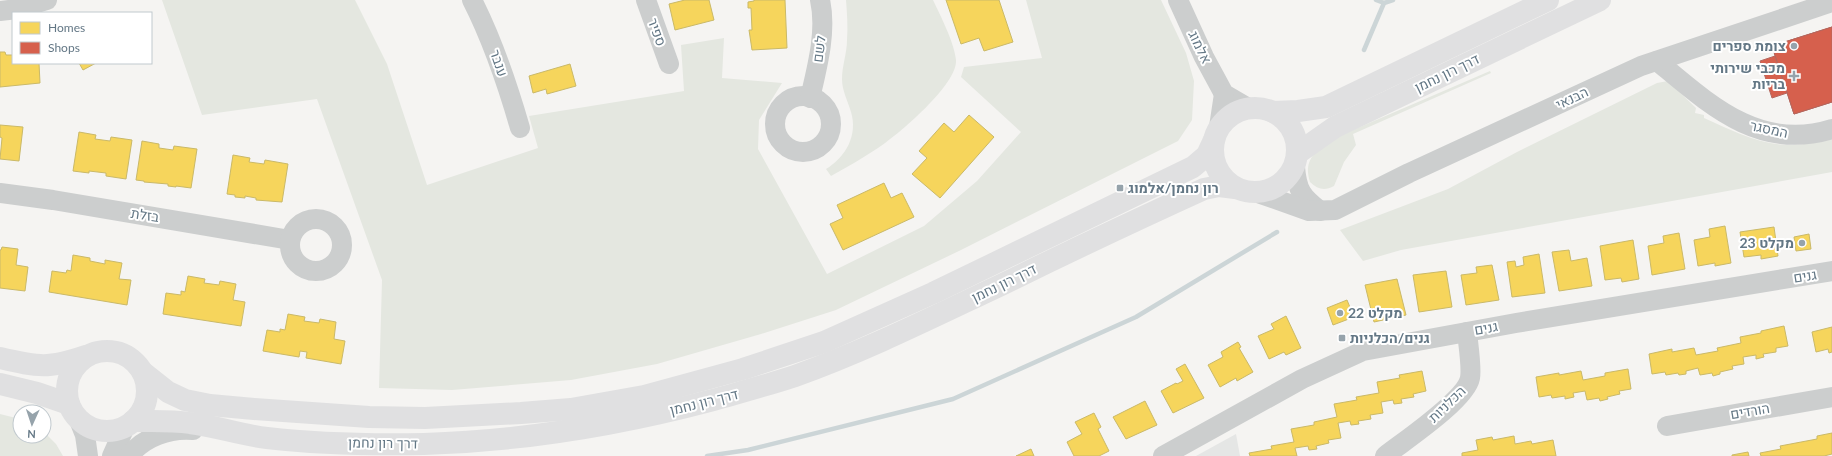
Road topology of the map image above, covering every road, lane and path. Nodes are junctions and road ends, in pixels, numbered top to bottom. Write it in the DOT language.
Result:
graph roads {
  1 [pos="47,0"];
  2 [pos="472,0"];
  3 [pos="646,0"];
  4 [pos="820,0"];
  5 [pos="1178,0"];
  6 [pos="1548,0"];
  7 [pos="1600,0"];
  8 [pos="1832,2"];
  9 [pos="0,11"];
  10 [pos="1684,51"];
  11 [pos="1657,61"];
  12 [pos="669,64"];
  13 [pos="1693,90"];
  14 [pos="1224,94"];
  15 [pos="810,98"];
  16 [pos="1248,108"];
  17 [pos="1273,112"];
  18 [pos="520,128"];
  19 [pos="1832,129"];
  20 [pos="1217,134"];
  21 [pos="1296,160"];
  22 [pos="1235,188"];
  23 [pos="0,193"];
  24 [pos="1258,193"];
  25 [pos="1320,211"];
  26 [pos="290,240"];
  27 [pos="1832,271"];
  28 [pos="1467,332"];
  29 [pos="86,356"];
  30 [pos="0,358"];
  31 [pos="144,373"];
  32 [pos="0,384"];
  33 [pos="1832,397"];
  34 [pos="74,412"];
  35 [pos="129,424"];
  36 [pos="1667,426"];
  37 [pos="228,432"];
  38 [pos="88,456"];
  39 [pos="112,456"];
  40 [pos="129,456"];
  41 [pos="1163,456"];
  42 [pos="1385,456"];
  1 -- 9 [label="street"];
  2 -- 18 [label="street, ענבר"];
  3 -- 12 [label="street, ספיר"];
  4 -- 15 [label="street, לשם"];
  5 -- 14 [label="street, אלמוג"];
  6 -- 17 [label="main road, דרך רון נחמן"];
  7 -- 21 [label="main road, דרך רון נחמן"];
  8 -- 10 [label="street, הבנאי"];
  10 -- 11 [label="street, הבנאי"];
  10 -- 13 [label="street"];
  11 -- 13 [label="street, המסגר"];
  11 -- 25 [label="street, הבנאי"];
  13 -- 19 [label="street, המסגר"];
  14 -- 16 [label="street"];
  14 -- 20 [label="street"];
  16 -- 17 [label="main road"];
  16 -- 20 [label="main road"];
  17 -- 21 [label="main road"];
  20 -- 22 [label="main road"];
  20 -- 31 [label="main road, דרך רון נחמן"];
  21 -- 24 [label="main road"];
  21 -- 25 [label="street"];
  22 -- 24 [label="main road"];
  22 -- 37 [label="main road, דרך רון נחמן"];
  23 -- 26 [label="street, בזלת"];
  24 -- 25 [label="street, הבנאי"];
  27 -- 28 [label="street, גנים"];
  28 -- 41 [label="street, גנים"];
  28 -- 42 [label="street, הכלניות"];
  29 -- 30 [label="main road"];
  29 -- 31 [label="main road"];
  29 -- 34 [label="main road"];
  31 -- 35 [label="main road"];
  32 -- 34 [label="main road"];
  33 -- 36 [label="street, הורדים"];
  34 -- 35 [label="main road"];
  34 -- 38 [label="street"];
  35 -- 37 [label="main road, דרך רון נחמן"];
  35 -- 39 [label="street"];
  37 -- 40 [label="street"];
}
